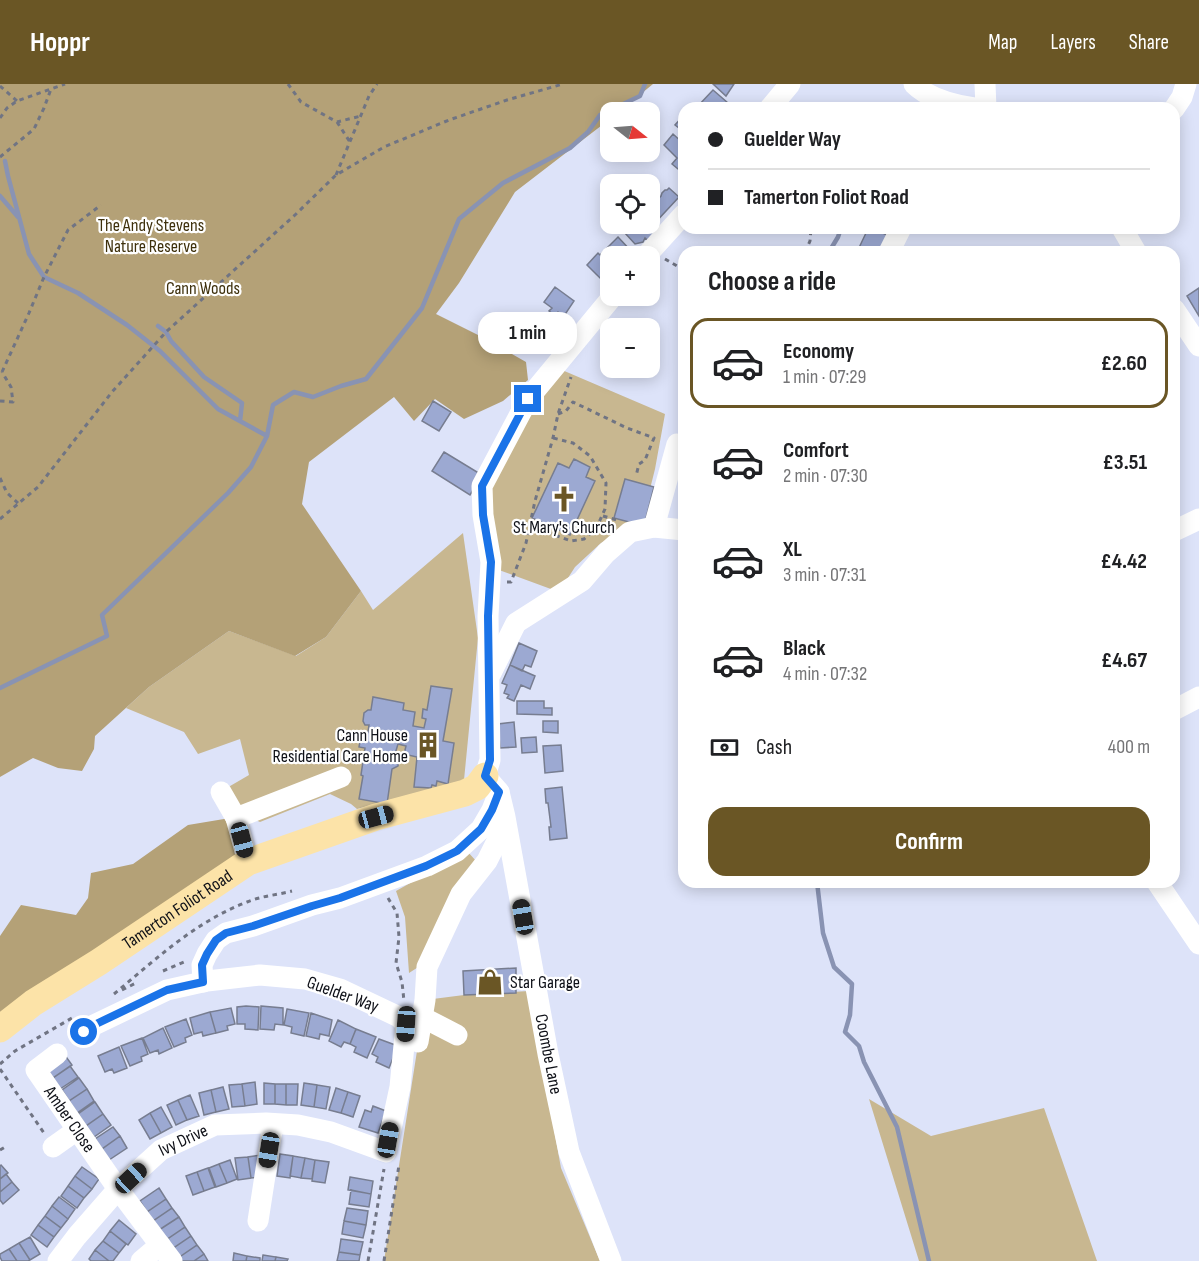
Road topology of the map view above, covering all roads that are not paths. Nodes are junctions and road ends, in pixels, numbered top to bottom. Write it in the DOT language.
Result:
graph roads {
  1 [pos="789,84"];
  2 [pos="914,84"];
  3 [pos="985,84"];
  4 [pos="1186,84"];
  5 [pos="776,102"];
  6 [pos="791,102"];
  7 [pos="949,102"];
  8 [pos="986,102"];
  9 [pos="1179,102"];
  10 [pos="678,221"];
  11 [pos="655,246"];
  12 [pos="605,306"];
  13 [pos="1180,318"];
  14 [pos="1199,346"];
  15 [pos="677,444"];
  16 [pos="1199,519"];
  17 [pos="654,527"];
  18 [pos="1180,528"];
  19 [pos="678,529"];
  20 [pos="489,679"];
  21 [pos="1199,697"];
  22 [pos="1180,707"];
  23 [pos="341,777"];
  24 [pos="495,791"];
  25 [pos="221,792"];
  26 [pos="236,818"];
  27 [pos="508,831"];
  28 [pos="248,862"];
  29 [pos="501,866"];
  30 [pos="1161,888"];
  31 [pos="1199,944"];
  32 [pos="203,982"];
  33 [pos="410,1020"];
  34 [pos="79,1024"];
  35 [pos="0,1029"];
  36 [pos="457,1035"];
  37 [pos="418,1042"];
  38 [pos="57,1054"];
  39 [pos="273,1124"];
  40 [pos="77,1130"];
  41 [pos="53,1147"];
  42 [pos="118,1189"];
  43 [pos="258,1221"];
  44 [pos="166,1253"];
  45 [pos="58,1261"];
  46 [pos="141,1261"];
  47 [pos="611,1261"];
  1 -- 5 [label="street"];
  1 -- 6 [label="street"];
  2 -- 7 [label="street"];
  3 -- 8 [label="street"];
  4 -- 9 [label="street"];
  10 -- 11 [label="street"];
  12 -- 20 [label="street"];
  13 -- 14 [label="street"];
  15 -- 17 [label="street"];
  16 -- 18 [label="street"];
  17 -- 19 [label="street"];
  17 -- 20 [label="street"];
  20 -- 24 [label="street"];
  21 -- 22 [label="street"];
  23 -- 26 [label="street"];
  24 -- 27 [label="street, Coombe Lane"];
  24 -- 28 [label="main road, Tamerton Foliot Road"];
  24 -- 32 [label="street"];
  24 -- 33 [label="street"];
  25 -- 26 [label="street"];
  26 -- 28 [label="street"];
  27 -- 29 [label="street"];
  27 -- 47 [label="street, Coombe Lane"];
  28 -- 35 [label="main road, Tamerton Foliot Road"];
  30 -- 31 [label="street"];
  32 -- 33 [label="street, Guelder Way"];
  32 -- 34 [label="street, Guelder Way"];
  33 -- 36 [label="street, Guelder Way"];
  33 -- 37 [label="street"];
  33 -- 39 [label="street, Ivy Drive"];
  38 -- 40 [label="street, Amber Close"];
  39 -- 42 [label="street, Ivy Drive"];
  39 -- 43 [label="street"];
  40 -- 41 [label="street"];
  40 -- 42 [label="street, Amber Close"];
  42 -- 44 [label="street, Amber Close"];
  42 -- 45 [label="street, Ivy Drive"];
  44 -- 46 [label="street"];
}
